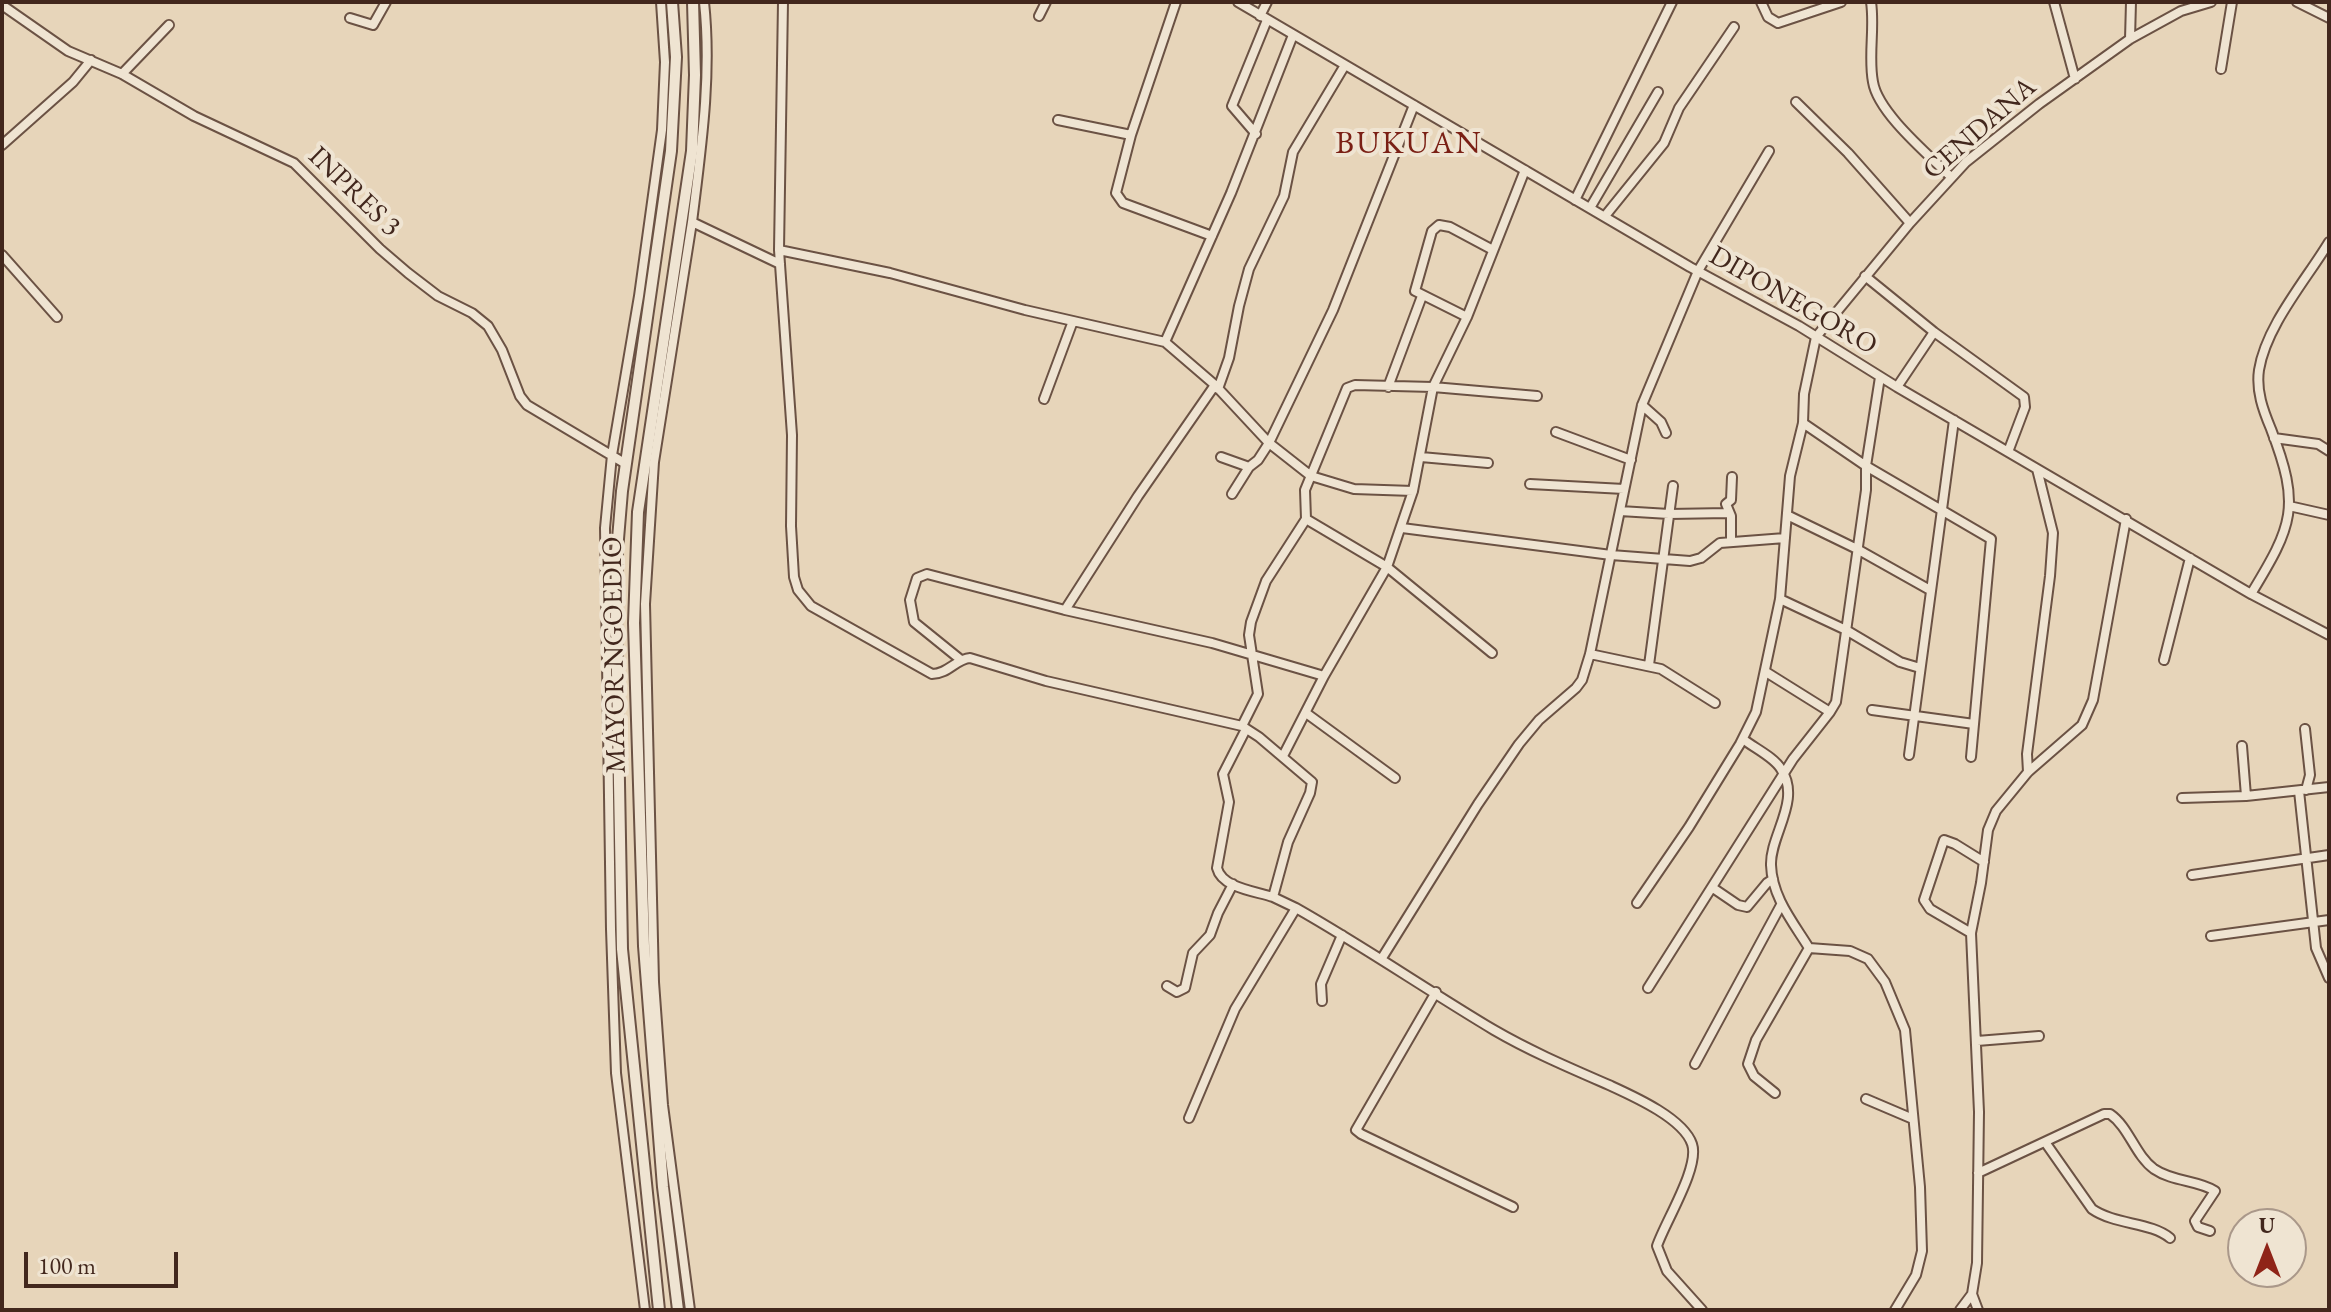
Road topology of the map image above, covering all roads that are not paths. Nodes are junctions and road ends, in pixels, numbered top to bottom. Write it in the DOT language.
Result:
graph roads {
  1 [pos="386,2"];
  2 [pos="661,2"];
  3 [pos="672,2"];
  4 [pos="693,2"];
  5 [pos="704,2"];
  6 [pos="783,2"];
  7 [pos="1046,2"];
  8 [pos="1176,2"];
  9 [pos="1238,2"];
  10 [pos="1267,2"];
  11 [pos="1672,2"];
  12 [pos="1761,2"];
  13 [pos="1841,2"];
  14 [pos="1871,2"];
  15 [pos="2054,2"];
  16 [pos="2131,2"];
  17 [pos="2211,2"];
  18 [pos="2232,2"];
  19 [pos="2297,2"];
  20 [pos="2,5"];
  21 [pos="1039,16"];
  22 [pos="350,18"];
  23 [pos="1263,18"];
  24 [pos="2329,18"];
  25 [pos="169,25"];
  26 [pos="1734,27"];
  27 [pos="1293,35"];
  28 [pos="2130,39"];
  29 [pos="91,60"];
  30 [pos="1345,65"];
  31 [pos="2221,69"];
  32 [pos="122,74"];
  33 [pos="2075,79"];
  34 [pos="1658,92"];
  35 [pos="1796,102"];
  36 [pos="1414,105"];
  37 [pos="1058,120"];
  38 [pos="1256,134"];
  39 [pos="1131,135"];
  40 [pos="2,145"];
  41 [pos="1769,151"];
  42 [pos="1525,170"];
  43 [pos="1951,177"];
  44 [pos="1575,200"];
  45 [pos="1590,208"];
  46 [pos="1605,216"];
  47 [pos="692,222"];
  48 [pos="1910,223"];
  49 [pos="1212,236"];
  50 [pos="2329,242"];
  51 [pos="779,250"];
  52 [pos="1493,250"];
  53 [pos="2,255"];
  54 [pos="780,264"];
  55 [pos="1698,271"];
  56 [pos="1865,276"];
  57 [pos="1422,296"];
  58 [pos="57,317"];
  59 [pos="1467,317"];
  60 [pos="1073,321"];
  61 [pos="1934,332"];
  62 [pos="1816,337"];
  63 [pos="1165,342"];
  64 [pos="1880,377"];
  65 [pos="1217,387"];
  66 [pos="1388,387"];
  67 [pos="1433,387"];
  68 [pos="1897,387"];
  69 [pos="1537,396"];
  70 [pos="1044,399"];
  71 [pos="1642,405"];
  72 [pos="1954,420"];
  73 [pos="1803,423"];
  74 [pos="1556,432"];
  75 [pos="1666,433"];
  76 [pos="2274,438"];
  77 [pos="1269,443"];
  78 [pos="2329,451"];
  79 [pos="2008,452"];
  80 [pos="612,455"];
  81 [pos="1221,457"];
  82 [pos="1421,457"];
  83 [pos="1631,460"];
  84 [pos="1488,463"];
  85 [pos="626,464"];
  86 [pos="1866,466"];
  87 [pos="1249,467"];
  88 [pos="2036,468"];
  89 [pos="1311,476"];
  90 [pos="1732,477"];
  91 [pos="1530,484"];
  92 [pos="1673,486"];
  93 [pos="1624,489"];
  94 [pos="1413,491"];
  95 [pos="1232,494"];
  96 [pos="2289,506"];
  97 [pos="1941,509"];
  98 [pos="1620,511"];
  99 [pos="1728,513"];
  100 [pos="1669,514"];
  101 [pos="1787,515"];
  102 [pos="2329,515"];
  103 [pos="1306,519"];
  104 [pos="2126,519"];
  105 [pos="1402,528"];
  106 [pos="1785,538"];
  107 [pos="1731,542"];
  108 [pos="1857,549"];
  109 [pos="1611,555"];
  110 [pos="1663,558"];
  111 [pos="2190,558"];
  112 [pos="1387,567"];
  113 [pos="1930,590"];
  114 [pos="2251,594"];
  115 [pos="1780,599"];
  116 [pos="1065,610"];
  117 [pos="1846,630"];
  118 [pos="2329,635"];
  119 [pos="1492,653"];
  120 [pos="1251,654"];
  121 [pos="1590,654"];
  122 [pos="961,660"];
  123 [pos="2164,660"];
  124 [pos="1649,665"];
  125 [pos="1920,668"];
  126 [pos="1766,672"];
  127 [pos="1324,676"];
  128 [pos="1715,703"];
  129 [pos="1872,710"];
  130 [pos="1830,712"];
  131 [pos="1306,713"];
  132 [pos="1914,717"];
  133 [pos="1974,724"];
  134 [pos="1244,728"];
  135 [pos="2305,729"];
  136 [pos="1743,739"];
  137 [pos="2242,746"];
  138 [pos="1909,755"];
  139 [pos="1283,756"];
  140 [pos="1971,757"];
  141 [pos="2028,772"];
  142 [pos="1784,775"];
  143 [pos="1395,778"];
  144 [pos="2329,787"];
  145 [pos="2303,791"];
  146 [pos="2246,796"];
  147 [pos="2182,798"];
  148 [pos="2329,855"];
  149 [pos="2307,858"];
  150 [pos="1984,862"];
  151 [pos="2192,875"];
  152 [pos="1773,879"];
  153 [pos="1233,884"];
  154 [pos="1713,888"];
  155 [pos="1273,897"];
  156 [pos="1637,903"];
  157 [pos="1781,905"];
  158 [pos="1296,908"];
  159 [pos="2329,920"];
  160 [pos="2313,923"];
  161 [pos="1971,933"];
  162 [pos="1342,935"];
  163 [pos="2211,936"];
  164 [pos="1809,948"];
  165 [pos="1382,958"];
  166 [pos="2329,978"];
  167 [pos="1167,986"];
  168 [pos="1648,988"];
  169 [pos="1436,992"];
  170 [pos="1322,1001"];
  171 [pos="2039,1036"];
  172 [pos="1977,1041"];
  173 [pos="1695,1064"];
  174 [pos="1775,1093"];
  175 [pos="1866,1099"];
  176 [pos="1189,1118"];
  177 [pos="1913,1119"];
  178 [pos="2045,1142"];
  179 [pos="1978,1173"];
  180 [pos="1513,1207"];
  181 [pos="2210,1231"];
  182 [pos="2170,1238"];
  183 [pos="1972,1294"];
  184 [pos="645,1310"];
  185 [pos="659,1310"];
  186 [pos="678,1310"];
  187 [pos="690,1310"];
  188 [pos="1702,1310"];
  189 [pos="1895,1310"];
  190 [pos="1960,1310"];
  191 [pos="1978,1310"];
  1 -- 22 [label="street"];
  2 -- 80 [label="street"];
  3 -- 85 [label="street, MAYOR NGOEDIO"];
  4 -- 186 [label="street, MAYOR NGOEDIO"];
  5 -- 47 [label="street"];
  6 -- 51 [label="street"];
  7 -- 21 [label="street"];
  8 -- 39 [label="street"];
  9 -- 23 [label="street, DIPONEGORO"];
  10 -- 23 [label="street"];
  11 -- 44 [label="street"];
  12 -- 13 [label="street"];
  14 -- 43 [label="street"];
  15 -- 33 [label="street"];
  16 -- 28 [label="street"];
  17 -- 28 [label="street, CENDANA"];
  18 -- 31 [label="street"];
  19 -- 24 [label="street"];
  20 -- 29 [label="street, INPRES 3"];
  23 -- 27 [label="street, DIPONEGORO"];
  23 -- 38 [label="street"];
  25 -- 32 [label="street"];
  26 -- 46 [label="street"];
  27 -- 30 [label="street, DIPONEGORO"];
  27 -- 38 [label="street"];
  28 -- 33 [label="street, CENDANA"];
  29 -- 32 [label="street, INPRES 3"];
  29 -- 40 [label="street"];
  30 -- 36 [label="street, DIPONEGORO"];
  30 -- 65 [label="street"];
  32 -- 80 [label="street, INPRES 3"];
  33 -- 43 [label="street, CENDANA"];
  34 -- 45 [label="street"];
  35 -- 48 [label="street"];
  36 -- 42 [label="street, DIPONEGORO"];
  36 -- 77 [label="street"];
  37 -- 39 [label="street"];
  38 -- 49 [label="street"];
  39 -- 49 [label="street"];
  41 -- 55 [label="street"];
  42 -- 44 [label="street, DIPONEGORO"];
  42 -- 52 [label="street"];
  43 -- 48 [label="street, CENDANA"];
  44 -- 45 [label="street, DIPONEGORO"];
  45 -- 46 [label="street, DIPONEGORO"];
  46 -- 55 [label="street, DIPONEGORO"];
  47 -- 54 [label="street"];
  47 -- 187 [label="street"];
  48 -- 56 [label="street, CENDANA"];
  49 -- 63 [label="street"];
  50 -- 76 [label="street"];
  51 -- 54 [label="street"];
  51 -- 60 [label="street"];
  52 -- 57 [label="street"];
  52 -- 59 [label="street"];
  53 -- 58 [label="street"];
  54 -- 122 [label="street"];
  55 -- 62 [label="street, DIPONEGORO"];
  55 -- 71 [label="street"];
  56 -- 61 [label="street"];
  56 -- 62 [label="street, CENDANA"];
  57 -- 59 [label="street"];
  57 -- 66 [label="street"];
  59 -- 67 [label="street"];
  60 -- 63 [label="street"];
  60 -- 70 [label="street"];
  61 -- 68 [label="street"];
  61 -- 79 [label="street"];
  62 -- 64 [label="street, DIPONEGORO"];
  62 -- 73 [label="street"];
  63 -- 65 [label="street"];
  64 -- 68 [label="street, DIPONEGORO"];
  64 -- 86 [label="street"];
  65 -- 77 [label="street"];
  65 -- 116 [label="street"];
  66 -- 67 [label="street"];
  66 -- 89 [label="street"];
  67 -- 69 [label="street"];
  67 -- 82 [label="street"];
  68 -- 72 [label="street, DIPONEGORO"];
  71 -- 75 [label="street"];
  71 -- 83 [label="street"];
  72 -- 79 [label="street, DIPONEGORO"];
  72 -- 97 [label="street"];
  73 -- 86 [label="street"];
  73 -- 101 [label="street"];
  74 -- 83 [label="street"];
  76 -- 78 [label="street"];
  76 -- 96 [label="street"];
  77 -- 87 [label="street"];
  77 -- 89 [label="street"];
  79 -- 88 [label="street, DIPONEGORO"];
  80 -- 85 [label="street, INPRES 3"];
  80 -- 184 [label="street"];
  81 -- 87 [label="street"];
  82 -- 84 [label="street"];
  82 -- 94 [label="street"];
  83 -- 93 [label="street"];
  85 -- 185 [label="street, MAYOR NGOEDIO"];
  86 -- 97 [label="street"];
  86 -- 108 [label="street"];
  87 -- 95 [label="street"];
  88 -- 104 [label="street, DIPONEGORO"];
  88 -- 141 [label="street"];
  89 -- 94 [label="street"];
  89 -- 103 [label="street"];
  90 -- 99 [label="street"];
  91 -- 93 [label="street"];
  92 -- 100 [label="street"];
  93 -- 98 [label="street"];
  94 -- 105 [label="street"];
  96 -- 102 [label="street"];
  96 -- 114 [label="street"];
  97 -- 113 [label="street"];
  97 -- 133 [label="street"];
  98 -- 100 [label="street"];
  98 -- 109 [label="street"];
  99 -- 100 [label="street"];
  99 -- 107 [label="street"];
  100 -- 110 [label="street"];
  101 -- 106 [label="street"];
  101 -- 108 [label="street"];
  103 -- 112 [label="street"];
  103 -- 120 [label="street"];
  104 -- 111 [label="street, DIPONEGORO"];
  104 -- 141 [label="street"];
  105 -- 109 [label="street"];
  105 -- 112 [label="street"];
  106 -- 107 [label="street"];
  106 -- 115 [label="street"];
  107 -- 110 [label="street"];
  108 -- 113 [label="street"];
  108 -- 117 [label="street"];
  109 -- 110 [label="street"];
  109 -- 121 [label="street"];
  110 -- 124 [label="street"];
  111 -- 114 [label="street, DIPONEGORO"];
  111 -- 123 [label="street"];
  112 -- 119 [label="street"];
  112 -- 127 [label="street"];
  113 -- 125 [label="street"];
  114 -- 118 [label="street, DIPONEGORO"];
  115 -- 117 [label="street"];
  115 -- 126 [label="street"];
  116 -- 120 [label="street"];
  116 -- 122 [label="street"];
  117 -- 125 [label="street"];
  117 -- 130 [label="street"];
  120 -- 127 [label="street"];
  120 -- 134 [label="street"];
  121 -- 124 [label="street"];
  121 -- 165 [label="street"];
  122 -- 134 [label="street"];
  124 -- 128 [label="street"];
  125 -- 132 [label="street"];
  126 -- 130 [label="street"];
  126 -- 136 [label="street"];
  127 -- 131 [label="street"];
  129 -- 132 [label="street"];
  130 -- 142 [label="street"];
  131 -- 139 [label="street"];
  131 -- 143 [label="street"];
  132 -- 133 [label="street"];
  132 -- 138 [label="street"];
  133 -- 140 [label="street"];
  134 -- 139 [label="street"];
  134 -- 153 [label="street"];
  135 -- 145 [label="street"];
  136 -- 142 [label="street"];
  136 -- 156 [label="street"];
  137 -- 146 [label="street"];
  139 -- 155 [label="street"];
  141 -- 150 [label="street"];
  142 -- 152 [label="street"];
  142 -- 154 [label="street"];
  144 -- 145 [label="street"];
  145 -- 146 [label="street"];
  145 -- 149 [label="street"];
  146 -- 147 [label="street"];
  148 -- 149 [label="street"];
  149 -- 151 [label="street"];
  149 -- 160 [label="street"];
  150 -- 161 [label="street"];
  150 -- 161 [label="street"];
  152 -- 154 [label="street"];
  152 -- 157 [label="street"];
  153 -- 155 [label="street"];
  153 -- 167 [label="street"];
  154 -- 168 [label="street"];
  155 -- 158 [label="street"];
  157 -- 164 [label="street"];
  157 -- 173 [label="street"];
  158 -- 162 [label="street"];
  158 -- 176 [label="street"];
  159 -- 160 [label="street"];
  160 -- 163 [label="street"];
  160 -- 166 [label="street"];
  161 -- 172 [label="street"];
  162 -- 165 [label="street"];
  162 -- 170 [label="street"];
  164 -- 174 [label="street"];
  164 -- 177 [label="street"];
  165 -- 169 [label="street"];
  169 -- 180 [label="street"];
  169 -- 188 [label="street"];
  171 -- 172 [label="street"];
  172 -- 179 [label="street"];
  175 -- 177 [label="street"];
  177 -- 189 [label="street"];
  178 -- 179 [label="street"];
  178 -- 181 [label="street"];
  178 -- 182 [label="street"];
  179 -- 183 [label="street"];
  183 -- 190 [label="street"];
  183 -- 191 [label="street"];
}
